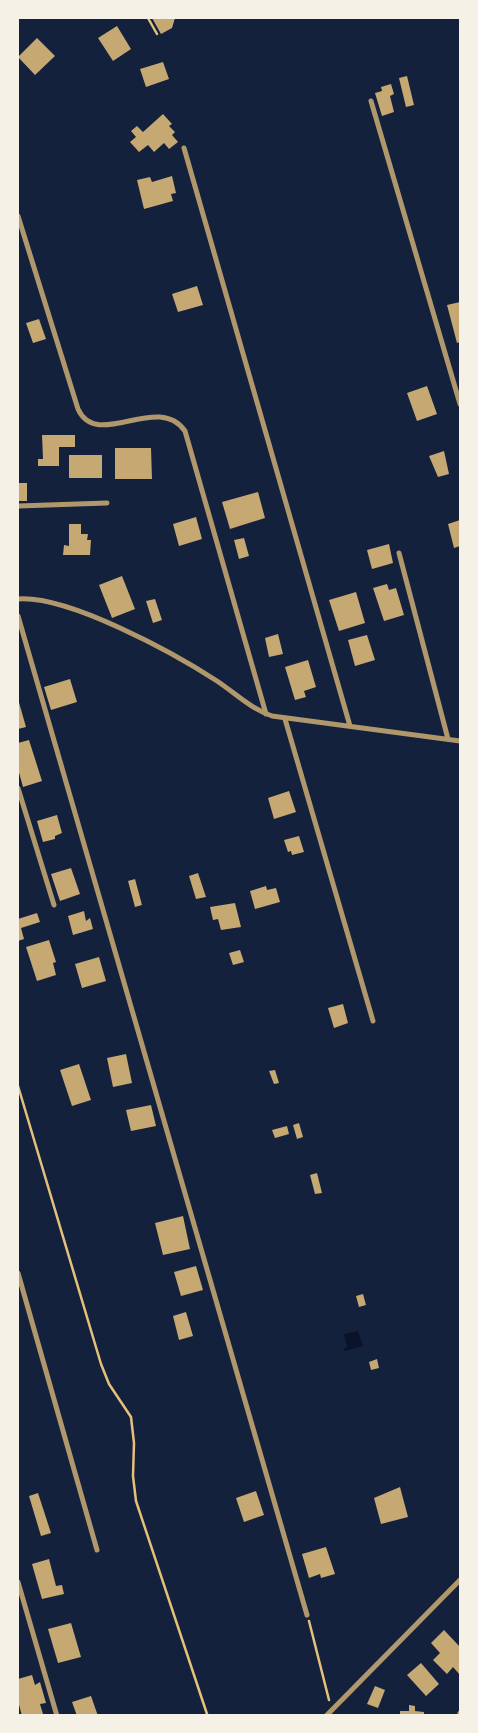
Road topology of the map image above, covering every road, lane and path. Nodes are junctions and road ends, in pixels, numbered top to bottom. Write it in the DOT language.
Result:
graph roads {
  1 [pos="148,18"];
  2 [pos="157,34"];
  3 [pos="371,102"];
  4 [pos="184,148"];
  5 [pos="18,216"];
  6 [pos="460,404"];
  7 [pos="107,503"];
  8 [pos="18,506"];
  9 [pos="399,553"];
  10 [pos="18,599"];
  11 [pos="18,616"];
  12 [pos="266,714"];
  13 [pos="285,719"];
  14 [pos="350,726"];
  15 [pos="448,739"];
  16 [pos="460,741"];
  17 [pos="18,788"];
  18 [pos="54,905"];
  19 [pos="373,1021"];
  20 [pos="18,1086"];
  21 [pos="18,1273"];
  22 [pos="97,1550"];
  23 [pos="460,1580"];
  24 [pos="18,1582"];
  25 [pos="307,1615"];
  26 [pos="332,1710"];
  27 [pos="207,1714"];
  28 [pos="57,1716"];
  29 [pos="326,1716"];
  1 -- 2 [label="path"];
  3 -- 6 [label="street"];
  4 -- 14 [label="street"];
  5 -- 12 [label="street"];
  7 -- 8 [label="street"];
  9 -- 15 [label="street"];
  10 -- 12 [label="street"];
  11 -- 25 [label="street"];
  12 -- 13 [label="street"];
  13 -- 14 [label="street"];
  13 -- 19 [label="street"];
  14 -- 15 [label="street"];
  15 -- 16 [label="street"];
  17 -- 18 [label="street"];
  20 -- 27 [label="path"];
  21 -- 22 [label="street"];
  23 -- 26 [label="street"];
  24 -- 28 [label="street"];
  25 -- 26 [label="path"];
  26 -- 29 [label="street"];
}
